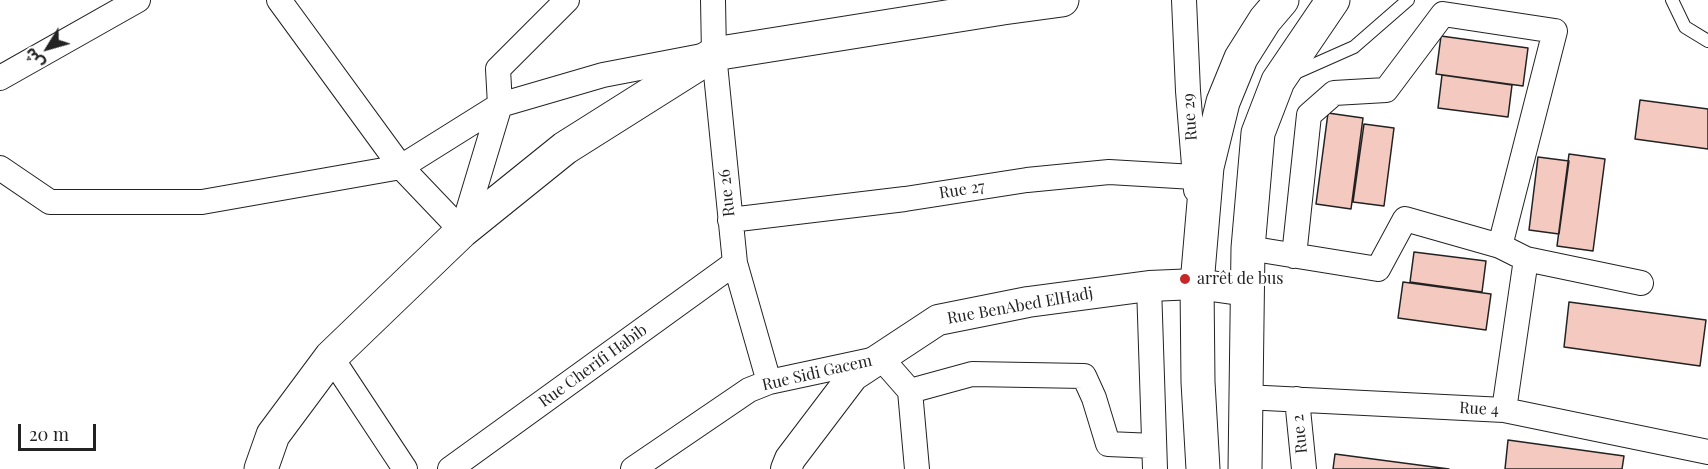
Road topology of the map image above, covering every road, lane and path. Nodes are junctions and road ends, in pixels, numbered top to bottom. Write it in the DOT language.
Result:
graph roads {
  1 [pos="138,0"];
  2 [pos="567,0"];
  3 [pos="713,0"];
  4 [pos="1062,0"];
  5 [pos="1184,0"];
  6 [pos="1282,0"];
  7 [pos="1333,0"];
  8 [pos="1408,0"];
  9 [pos="1672,0"];
  10 [pos="286,2"];
  11 [pos="1708,41"];
  12 [pos="714,54"];
  13 [pos="0,78"];
  14 [pos="1278,81"];
  15 [pos="500,105"];
  16 [pos="401,167"];
  17 [pos="0,168"];
  18 [pos="1194,177"];
  19 [pos="730,220"];
  20 [pos="462,231"];
  21 [pos="1202,234"];
  22 [pos="1500,246"];
  23 [pos="1248,248"];
  24 [pos="1294,256"];
  25 [pos="1526,259"];
  26 [pos="735,263"];
  27 [pos="1641,283"];
  28 [pos="1197,284"];
  29 [pos="1149,286"];
  30 [pos="1247,291"];
  31 [pos="331,357"];
  32 [pos="881,358"];
  33 [pos="769,382"];
  34 [pos="910,391"];
  35 [pos="1245,397"];
  36 [pos="1297,399"];
  37 [pos="1504,410"];
  38 [pos="1708,452"];
  39 [pos="1155,458"];
  40 [pos="784,466"];
  41 [pos="261,469"];
  42 [pos="405,469"];
  43 [pos="450,469"];
  44 [pos="633,469"];
  45 [pos="917,469"];
  46 [pos="1203,469"];
  47 [pos="1245,469"];
  48 [pos="1304,469"];
  1 -- 13 [label="street"];
  2 -- 15 [label="street"];
  3 -- 12 [label="street, Rue 26"];
  4 -- 12 [label="main road"];
  5 -- 18 [label="street, Rue 29"];
  6 -- 21 [label="main road"];
  7 -- 14 [label="main road"];
  8 -- 14 [label="lane"];
  9 -- 11 [label="lane"];
  10 -- 16 [label="street"];
  12 -- 15 [label="street"];
  12 -- 19 [label="street, Rue 26"];
  12 -- 20 [label="main road"];
  14 -- 23 [label="main road"];
  15 -- 16 [label="street"];
  15 -- 20 [label="street"];
  16 -- 17 [label="street"];
  16 -- 20 [label="street"];
  18 -- 19 [label="street, Rue 27"];
  18 -- 21 [label="street, Rue 29"];
  19 -- 26 [label="street, Rue 26"];
  20 -- 31 [label="main road"];
  21 -- 28 [label="main road"];
  22 -- 24 [label="street"];
  22 -- 24 [label="street"];
  22 -- 25 [label="street"];
  23 -- 24 [label="street"];
  23 -- 30 [label="main road"];
  25 -- 27 [label="street"];
  25 -- 37 [label="street"];
  26 -- 33 [label="street, Rue 26"];
  26 -- 43 [label="street, Rue Cherifi Habib"];
  28 -- 29 [label="street, Rue BenAbed ElHadj"];
  28 -- 30 [label="street, Rue BenAbed ElHadj"];
  28 -- 46 [label="main road"];
  29 -- 32 [label="street, Rue BenAbed ElHadj"];
  29 -- 39 [label="street"];
  30 -- 35 [label="main road"];
  31 -- 41 [label="main road"];
  31 -- 42 [label="street"];
  32 -- 33 [label="street, Rue Sidi Gacem"];
  32 -- 34 [label="street"];
  32 -- 40 [label="street, Rue BenAbed ElHadj"];
  33 -- 44 [label="street, Rue Sidi Gacem"];
  34 -- 39 [label="street"];
  34 -- 45 [label="street"];
  35 -- 36 [label="street, Rue 4"];
  35 -- 47 [label="main road"];
  36 -- 37 [label="street, Rue 4"];
  36 -- 48 [label="street, Rue 2"];
  37 -- 38 [label="street, Rue 4"];
}
